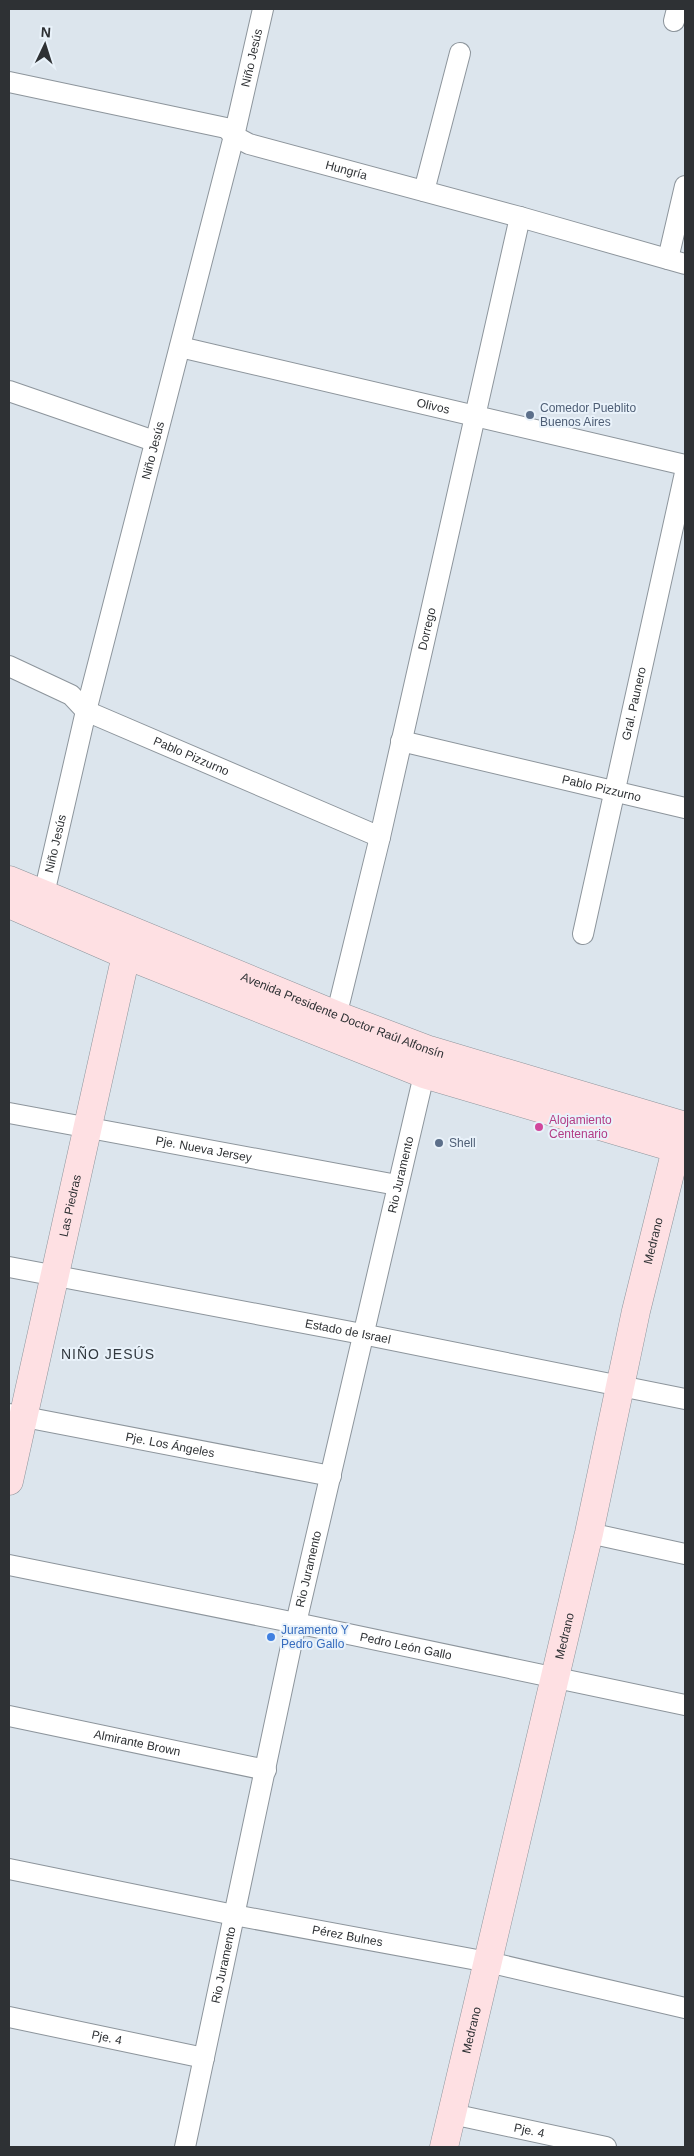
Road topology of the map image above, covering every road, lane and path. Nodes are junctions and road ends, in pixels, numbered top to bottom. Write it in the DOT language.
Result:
graph roads {
  1 [pos="263,9"];
  2 [pos="460,53"];
  3 [pos="9,82"];
  4 [pos="234,136"];
  5 [pos="685,186"];
  6 [pos="424,191"];
  7 [pos="520,217"];
  8 [pos="677,262"];
  9 [pos="180,347"];
  10 [pos="9,391"];
  11 [pos="476,415"];
  12 [pos="154,441"];
  13 [pos="685,465"];
  14 [pos="685,473"];
  15 [pos="9,666"];
  16 [pos="86,711"];
  17 [pos="401,741"];
  18 [pos="613,791"];
  19 [pos="685,808"];
  20 [pos="380,837"];
  21 [pos="9,880"];
  22 [pos="9,904"];
  23 [pos="42,905"];
  24 [pos="583,934"];
  25 [pos="131,943"];
  26 [pos="333,1027"];
  27 [pos="427,1062"];
  28 [pos="9,1113"];
  29 [pos="89,1126"];
  30 [pos="682,1138"];
  31 [pos="397,1185"];
  32 [pos="9,1267"];
  33 [pos="53,1275"];
  34 [pos="362,1334"];
  35 [pos="621,1386"];
  36 [pos="685,1399"];
  37 [pos="15,1415"];
  38 [pos="331,1476"];
  39 [pos="9,1481"];
  40 [pos="589,1534"];
  41 [pos="685,1554"];
  42 [pos="9,1565"];
  43 [pos="296,1623"];
  44 [pos="554,1679"];
  45 [pos="685,1705"];
  46 [pos="9,1716"];
  47 [pos="266,1770"];
  48 [pos="9,1869"];
  49 [pos="234,1915"];
  50 [pos="488,1962"];
  51 [pos="685,2008"];
  52 [pos="9,2017"];
  53 [pos="204,2058"];
  54 [pos="452,2114"];
  55 [pos="185,2147"];
  56 [pos="444,2147"];
  57 [pos="606,2147"];
  1 -- 4 [label="street, Niño Jesús"];
  2 -- 6 [label="street"];
  3 -- 4 [label="street, Hungría"];
  4 -- 6 [label="street, Hungría"];
  4 -- 9 [label="street, Niño Jesús"];
  5 -- 8 [label="street"];
  6 -- 7 [label="street, Hungría"];
  7 -- 8 [label="street, Hungría"];
  7 -- 11 [label="street, Dorrego"];
  9 -- 11 [label="street, Olivos"];
  9 -- 12 [label="street, Niño Jesús"];
  10 -- 12 [label="street"];
  11 -- 13 [label="street, Olivos"];
  11 -- 17 [label="street, Dorrego"];
  12 -- 16 [label="street, Niño Jesús"];
  14 -- 18 [label="street, Gral. Paunero"];
  15 -- 16 [label="street, Pablo Pizzurno"];
  16 -- 20 [label="street, Pablo Pizzurno"];
  16 -- 23 [label="street, Niño Jesús"];
  17 -- 18 [label="street, Pablo Pizzurno"];
  17 -- 20 [label="street, Dorrego"];
  18 -- 19 [label="street, Pablo Pizzurno"];
  18 -- 24 [label="street, Gral. Paunero"];
  20 -- 26 [label="street, Dorrego"];
  21 -- 23 [label="street, Avenida Presidente Doctor Raúl Alfonsín"];
  22 -- 23 [label="street, Avenida Presidente Doctor Raúl Alfonsín"];
  23 -- 25 [label="street, Avenida Presidente Doctor Raúl Alfonsín"];
  25 -- 26 [label="street, Avenida Presidente Doctor Raúl Alfonsín"];
  25 -- 29 [label="street, Las Piedras"];
  26 -- 27 [label="street, Avenida Presidente Doctor Raúl Alfonsín"];
  27 -- 30 [label="street, Avenida Presidente Doctor Raúl Alfonsín"];
  27 -- 31 [label="street, Rio Juramento"];
  28 -- 29 [label="street, Pje. Nueva Jersey"];
  29 -- 31 [label="street, Pje. Nueva Jersey"];
  29 -- 33 [label="street, Las Piedras"];
  30 -- 35 [label="street, Medrano"];
  31 -- 34 [label="street, Rio Juramento"];
  32 -- 33 [label="street, Estado de Israel"];
  33 -- 34 [label="street, Estado de Israel"];
  33 -- 37 [label="street, Las Piedras"];
  34 -- 35 [label="street, Estado de Israel"];
  34 -- 38 [label="street, Rio Juramento"];
  35 -- 36 [label="street, Estado de Israel"];
  35 -- 40 [label="street, Medrano"];
  37 -- 38 [label="street, Pje. Los Ángeles"];
  37 -- 39 [label="street, Las Piedras"];
  38 -- 43 [label="street, Rio Juramento"];
  40 -- 41 [label="street"];
  40 -- 44 [label="street, Medrano"];
  42 -- 43 [label="street, Pedro León Gallo"];
  43 -- 44 [label="street, Pedro León Gallo"];
  43 -- 47 [label="street, Rio Juramento"];
  44 -- 45 [label="street, Pedro León Gallo"];
  44 -- 50 [label="street, Medrano"];
  46 -- 47 [label="street, Almirante Brown"];
  47 -- 49 [label="street, Rio Juramento"];
  48 -- 49 [label="street, Pérez Bulnes"];
  49 -- 50 [label="street, Pérez Bulnes"];
  49 -- 53 [label="street, Rio Juramento"];
  50 -- 51 [label="street, Pérez Bulnes"];
  50 -- 54 [label="street, Medrano"];
  52 -- 53 [label="street, Pje. 4"];
  53 -- 55 [label="street, Rio Juramento"];
  54 -- 56 [label="street, Medrano"];
  54 -- 57 [label="street, Pje. 4"];
}
